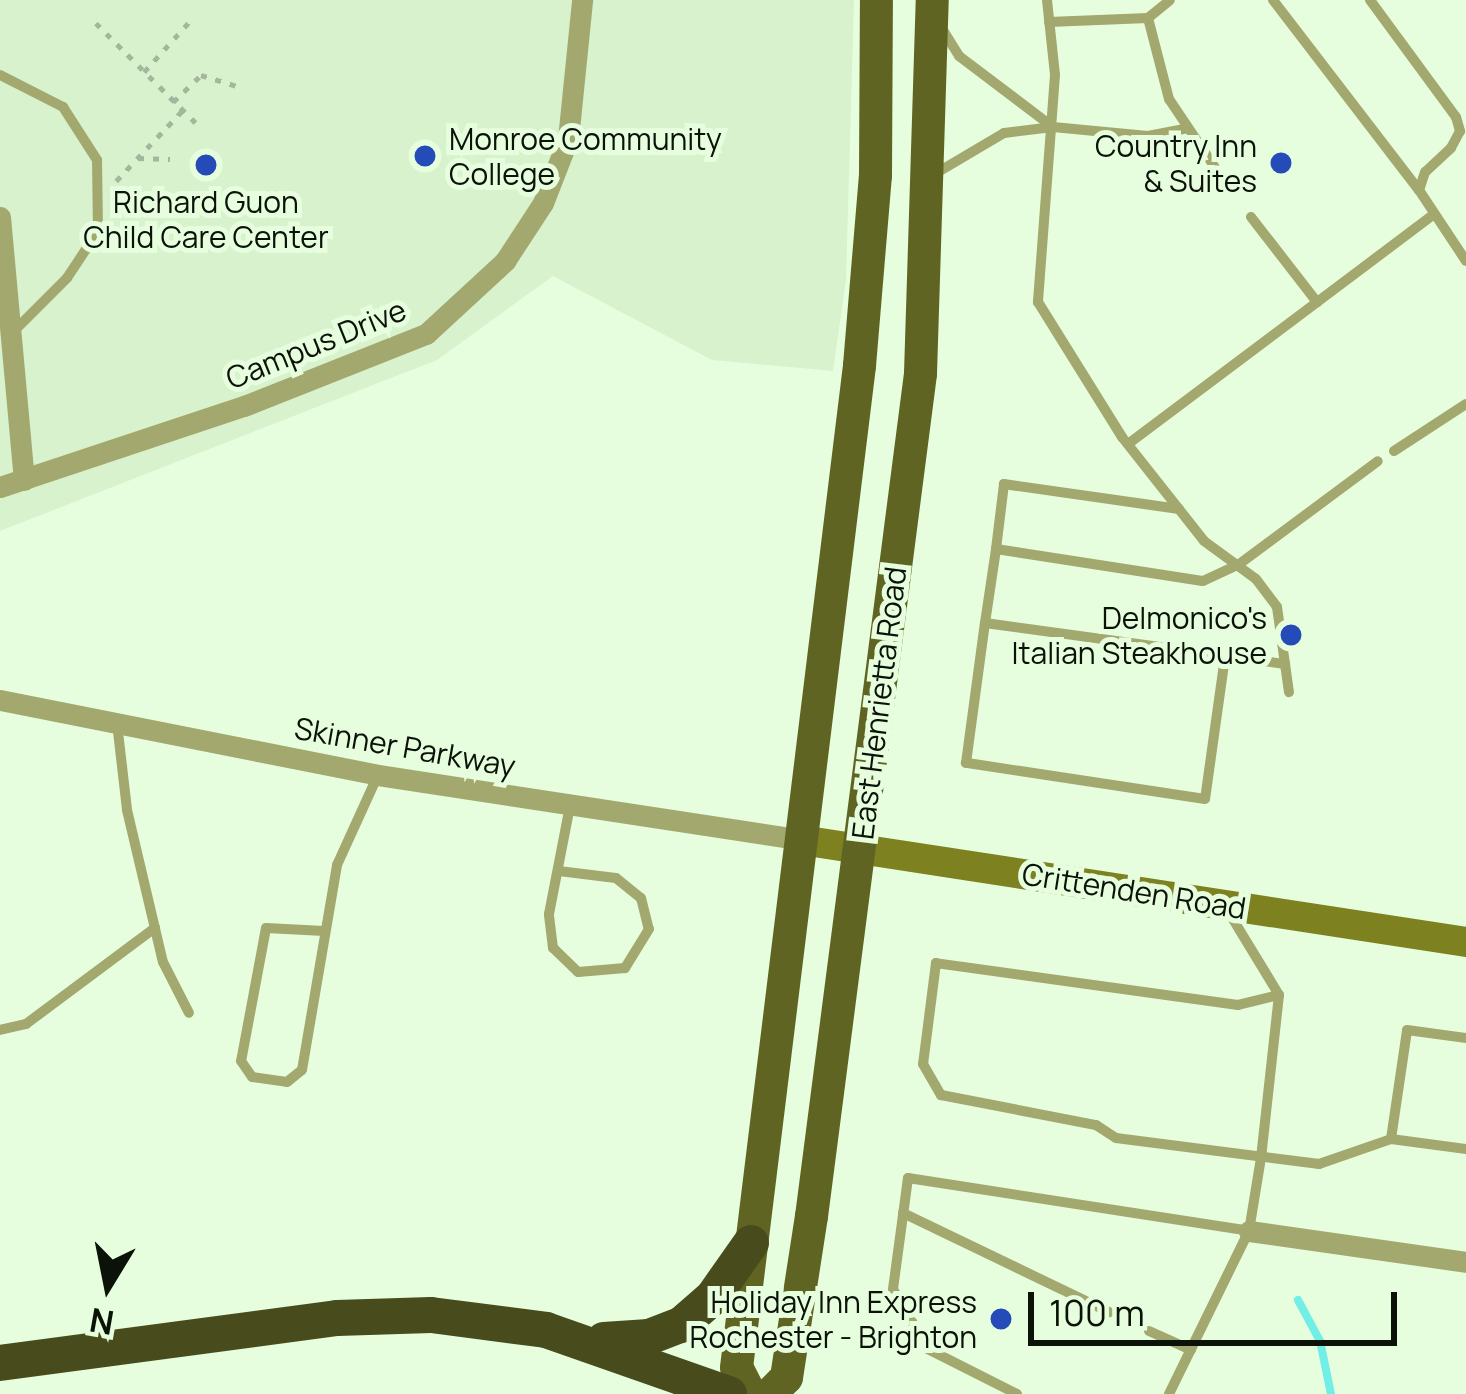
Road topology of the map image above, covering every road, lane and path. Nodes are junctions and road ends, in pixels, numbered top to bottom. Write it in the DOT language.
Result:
graph roads {
  1 [pos="582,0"];
  2 [pos="876,0"];
  3 [pos="1047,0"];
  4 [pos="1171,0"];
  5 [pos="1273,0"];
  6 [pos="1370,0"];
  7 [pos="932,6"];
  8 [pos="1148,18"];
  9 [pos="190,21"];
  10 [pos="1049,22"];
  11 [pos="96,23"];
  12 [pos="144,72"];
  13 [pos="0,75"];
  14 [pos="237,86"];
  15 [pos="173,102"];
  16 [pos="182,110"];
  17 [pos="196,123"];
  18 [pos="1053,128"];
  19 [pos="1184,129"];
  20 [pos="138,158"];
  21 [pos="170,159"];
  22 [pos="930,177"];
  23 [pos="1224,181"];
  24 [pos="1419,190"];
  25 [pos="98,201"];
  26 [pos="1432,216"];
  27 [pos="0,217"];
  28 [pos="1252,218"];
  29 [pos="2,254"];
  30 [pos="1466,261"];
  31 [pos="1317,302"];
  32 [pos="10,334"];
  33 [pos="1466,404"];
  34 [pos="1128,444"];
  35 [pos="1394,452"];
  36 [pos="1378,461"];
  37 [pos="24,480"];
  38 [pos="0,487"];
  39 [pos="1179,509"];
  40 [pos="996,549"];
  41 [pos="1238,566"];
  42 [pos="985,623"];
  43 [pos="1226,657"];
  44 [pos="1285,664"];
  45 [pos="1289,692"];
  46 [pos="0,700"];
  47 [pos="117,723"];
  48 [pos="378,776"];
  49 [pos="570,806"];
  50 [pos="801,840"];
  51 [pos="860,851"];
  52 [pos="559,871"];
  53 [pos="1224,905"];
  54 [pos="155,928"];
  55 [pos="324,931"];
  56 [pos="1466,941"];
  57 [pos="1279,995"];
  58 [pos="190,1013"];
  59 [pos="0,1030"];
  60 [pos="1466,1038"];
  61 [pos="1391,1139"];
  62 [pos="1466,1149"];
  63 [pos="1262,1158"];
  64 [pos="903,1213"];
  65 [pos="1249,1232"];
  66 [pos="751,1243"];
  67 [pos="1466,1262"];
  68 [pos="1109,1312"];
  69 [pos="546,1330"];
  70 [pos="1149,1331"];
  71 [pos="1191,1350"];
  72 [pos="0,1363"];
  73 [pos="729,1394"];
  74 [pos="750,1394"];
  75 [pos="769,1394"];
  76 [pos="1017,1394"];
  77 [pos="1169,1394"];
  1 -- 37 [label="street, Campus Drive"];
  2 -- 50 [label="main road, East Henrietta Road"];
  3 -- 10 [label="lane"];
  4 -- 8 [label="lane"];
  5 -- 24 [label="lane"];
  6 -- 24 [label="lane"];
  7 -- 18 [label="lane"];
  7 -- 22 [label="main road, East Henrietta Road"];
  8 -- 10 [label="lane"];
  8 -- 19 [label="lane"];
  9 -- 12 [label="path"];
  10 -- 18 [label="lane"];
  11 -- 12 [label="path"];
  12 -- 15 [label="path"];
  13 -- 25 [label="lane"];
  14 -- 15 [label="path"];
  15 -- 16 [label="path"];
  16 -- 17 [label="path"];
  16 -- 20 [label="path"];
  18 -- 19 [label="lane"];
  18 -- 22 [label="lane"];
  18 -- 34 [label="lane"];
  19 -- 23 [label="lane"];
  20 -- 21 [label="path"];
  20 -- 25 [label="path"];
  22 -- 51 [label="main road, East Henrietta Road"];
  24 -- 26 [label="lane"];
  25 -- 32 [label="lane"];
  26 -- 30 [label="lane"];
  26 -- 31 [label="lane"];
  27 -- 29 [label="street"];
  28 -- 31 [label="lane"];
  29 -- 32 [label="street"];
  31 -- 34 [label="lane"];
  32 -- 37 [label="street"];
  33 -- 35 [label="lane"];
  34 -- 39 [label="lane"];
  36 -- 41 [label="lane"];
  37 -- 38 [label="street, Campus Drive"];
  39 -- 40 [label="lane"];
  39 -- 41 [label="lane"];
  40 -- 41 [label="lane"];
  40 -- 42 [label="lane"];
  41 -- 44 [label="lane"];
  42 -- 43 [label="lane"];
  42 -- 43 [label="lane"];
  43 -- 44 [label="lane"];
  44 -- 45 [label="lane"];
  46 -- 47 [label="street, Skinner Parkway"];
  47 -- 48 [label="street, Skinner Parkway"];
  47 -- 54 [label="lane"];
  48 -- 49 [label="street, Skinner Parkway"];
  48 -- 55 [label="lane"];
  49 -- 50 [label="street, Skinner Parkway"];
  49 -- 52 [label="lane"];
  50 -- 51 [label="street, Crittenden Road"];
  50 -- 66 [label="main road, East Henrietta Road"];
  51 -- 53 [label="street, Crittenden Road"];
  51 -- 75 [label="main road, East Henrietta Road"];
  52 -- 52 [label="lane"];
  53 -- 56 [label="street, Crittenden Road"];
  53 -- 57 [label="lane"];
  54 -- 58 [label="lane"];
  54 -- 59 [label="lane"];
  55 -- 55 [label="lane"];
  57 -- 63 [label="lane"];
  57 -- 63 [label="lane"];
  60 -- 61 [label="lane"];
  61 -- 62 [label="lane"];
  61 -- 63 [label="lane"];
  63 -- 65 [label="lane"];
  64 -- 65 [label="lane"];
  64 -- 68 [label="lane"];
  64 -- 76 [label="lane"];
  65 -- 67 [label="street"];
  65 -- 71 [label="lane"];
  66 -- 69 [label="highway"];
  66 -- 74 [label="main road, East Henrietta Road"];
  69 -- 72 [label="highway"];
  69 -- 73 [label="highway"];
  70 -- 71 [label="lane"];
  71 -- 77 [label="lane"];
}
